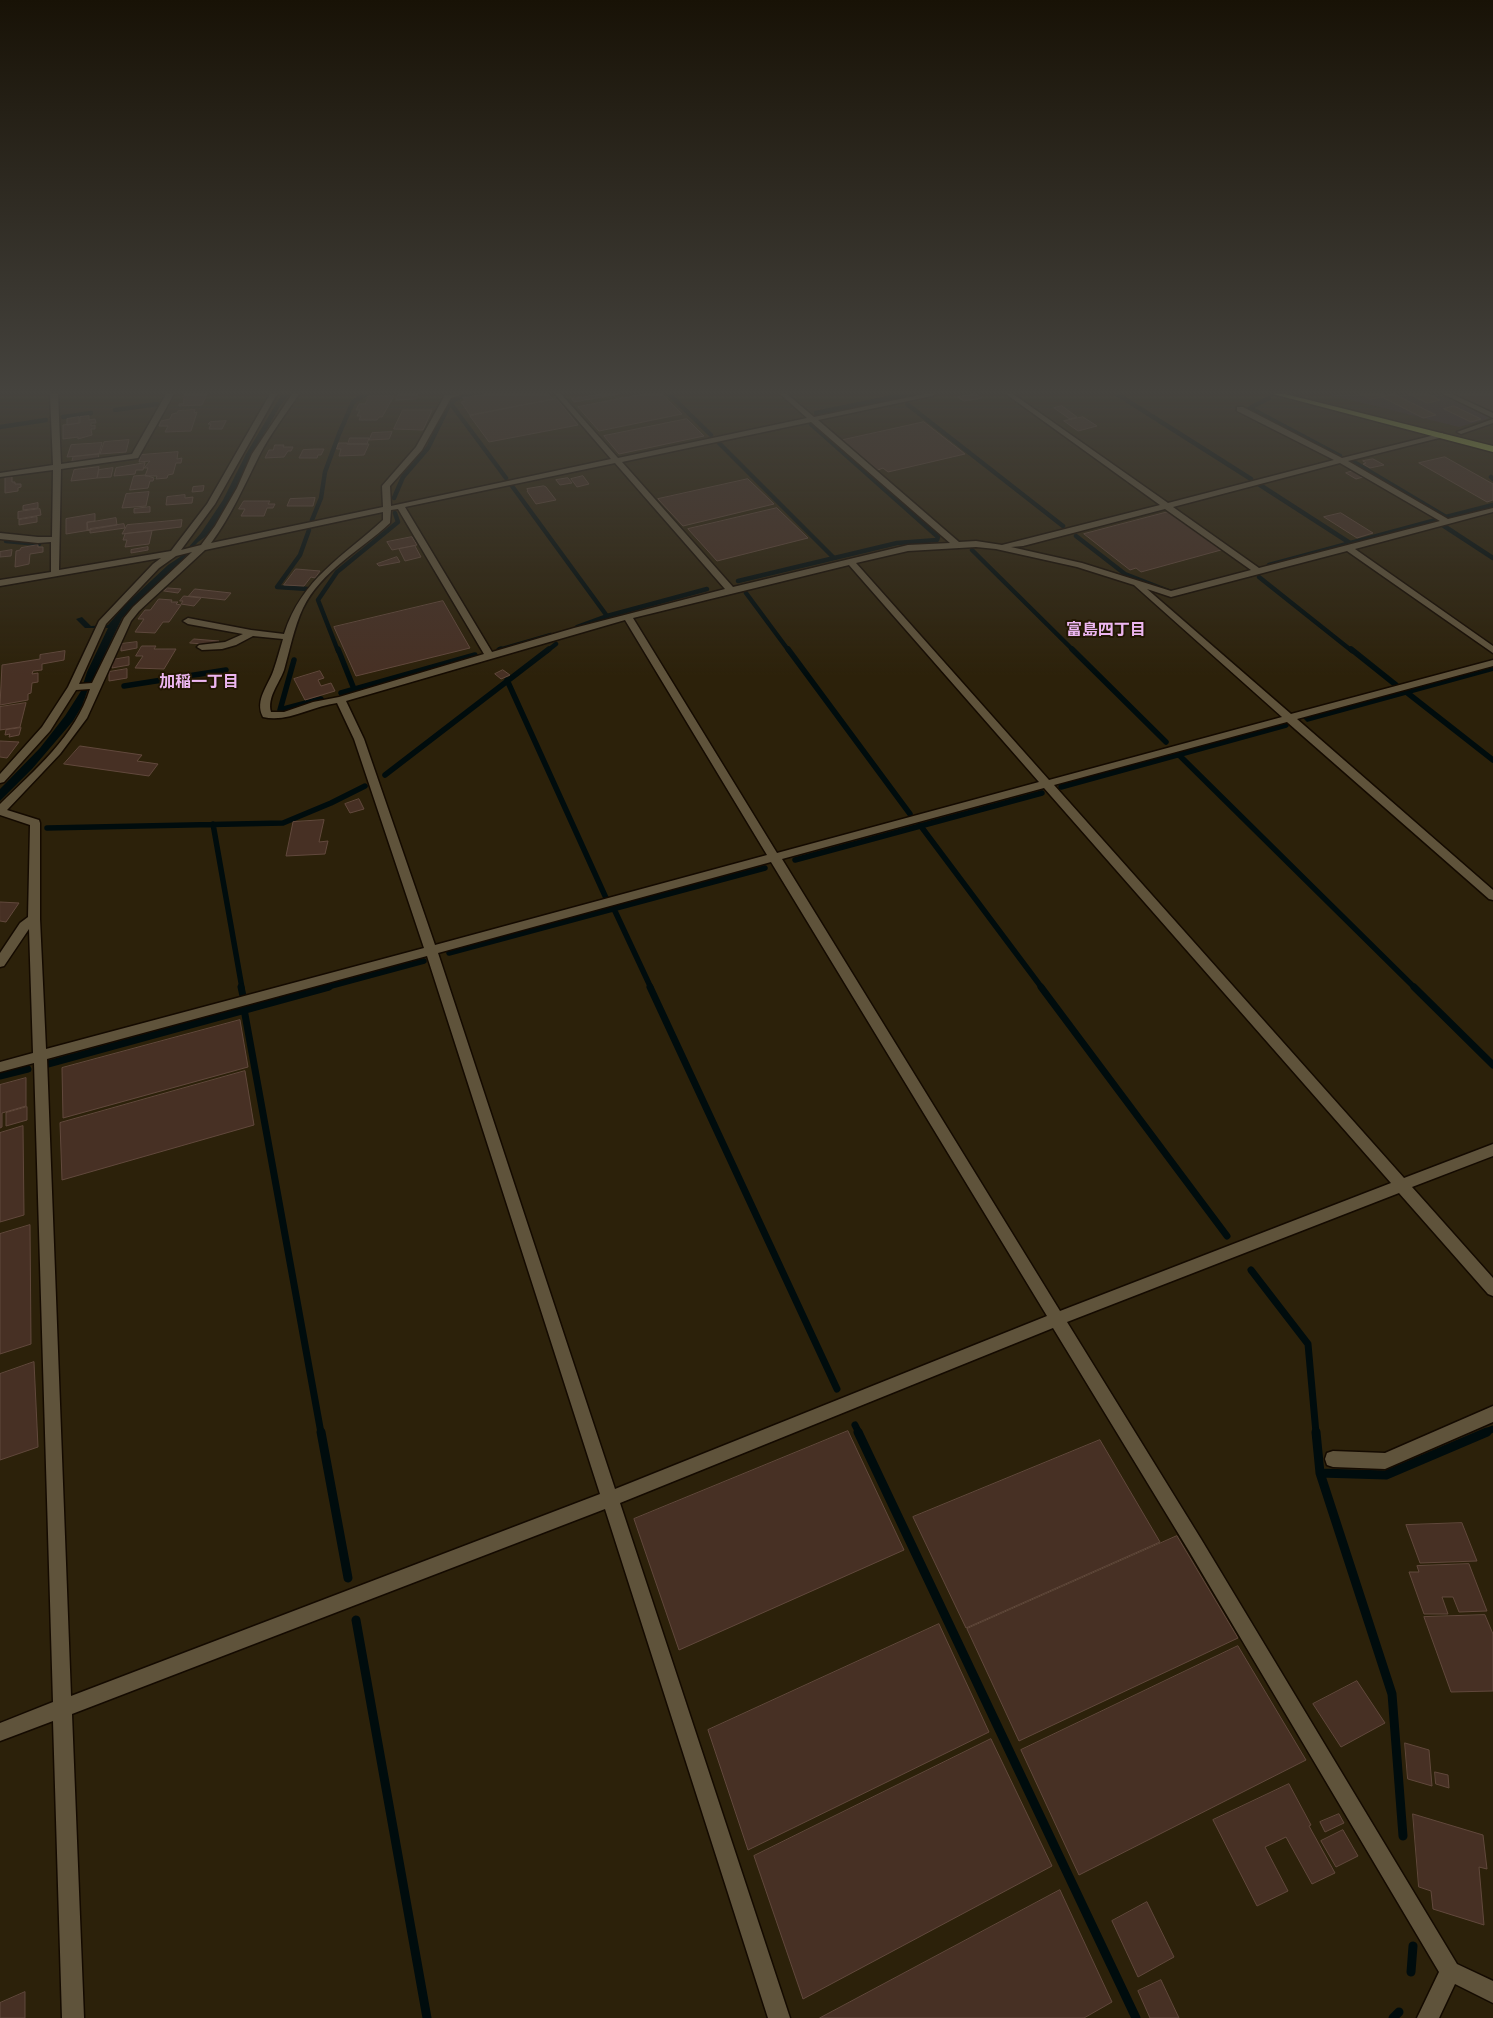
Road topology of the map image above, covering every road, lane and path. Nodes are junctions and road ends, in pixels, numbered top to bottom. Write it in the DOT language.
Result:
graph roads {
  1 [pos="56,488"];
  2 [pos="220,488"];
  3 [pos="241,488"];
  4 [pos="386,488"];
  5 [pos="483,488"];
  6 [pos="640,488"];
  7 [pos="892,488"];
  8 [pos="1142,488"];
  9 [pos="1231,488"];
  10 [pos="1389,488"];
  11 [pos="1166,505"];
  12 [pos="400,506"];
  13 [pos="386,508"];
  14 [pos="1493,510"];
  15 [pos="1447,522"];
  16 [pos="1,537"];
  17 [pos="54,539"];
  18 [pos="957,545"];
  19 [pos="996,546"];
  20 [pos="202,548"];
  21 [pos="1349,548"];
  22 [pos="175,553"];
  23 [pos="850,561"];
  24 [pos="1259,572"];
  25 [pos="55,573"];
  26 [pos="0,582"];
  27 [pos="1134,582"];
  28 [pos="731,590"];
  29 [pos="628,618"];
  30 [pos="188,621"];
  31 [pos="250,633"];
  32 [pos="288,637"];
  33 [pos="202,647"];
  34 [pos="1493,650"];
  35 [pos="489,655"];
  36 [pos="1493,663"];
  37 [pos="94,686"];
  38 [pos="76,687"];
  39 [pos="340,700"];
  40 [pos="1289,718"];
  41 [pos="0,780"];
  42 [pos="1046,783"];
  43 [pos="0,810"];
  44 [pos="774,857"];
  45 [pos="1493,896"];
  46 [pos="34,919"];
  47 [pos="431,950"];
  48 [pos="0,963"];
  49 [pos="40,1057"];
  50 [pos="0,1067"];
  51 [pos="1493,1150"];
  52 [pos="1402,1186"];
  53 [pos="1493,1288"];
  54 [pos="1057,1319"];
  55 [pos="1493,1414"];
  56 [pos="1333,1459"];
  57 [pos="610,1499"];
  58 [pos="63,1709"];
  59 [pos="0,1732"];
  60 [pos="1450,1971"];
  61 [pos="1493,1992"];
  62 [pos="73,2018"];
  63 [pos="779,2018"];
  64 [pos="1428,2018"];
  1 -- 17 [label="street"];
  2 -- 22 [label="street"];
  3 -- 20 [label="street"];
  4 -- 13 [label="street"];
  5 -- 12 [label="street"];
  6 -- 28 [label="street"];
  7 -- 18 [label="street"];
  8 -- 11 [label="street"];
  9 -- 11 [label="street"];
  10 -- 15 [label="street"];
  11 -- 19 [label="street"];
  11 -- 24 [label="street"];
  12 -- 13 [label="street"];
  12 -- 35 [label="street"];
  13 -- 20 [label="street"];
  13 -- 32 [label="street"];
  14 -- 15 [label="street"];
  15 -- 21 [label="street"];
  16 -- 17 [label="street"];
  17 -- 25 [label="street"];
  18 -- 19 [label="street"];
  18 -- 23 [label="street"];
  19 -- 27 [label="street"];
  20 -- 22 [label="street"];
  20 -- 37 [label="street"];
  21 -- 24 [label="street"];
  21 -- 34 [label="street"];
  22 -- 25 [label="street"];
  22 -- 38 [label="street"];
  23 -- 28 [label="street"];
  23 -- 42 [label="street"];
  24 -- 27 [label="street"];
  25 -- 26 [label="street"];
  27 -- 40 [label="street"];
  28 -- 29 [label="street"];
  29 -- 35 [label="street"];
  29 -- 44 [label="street"];
  30 -- 31 [label="street"];
  31 -- 32 [label="street"];
  31 -- 33 [label="street"];
  32 -- 39 [label="street"];
  35 -- 39 [label="street"];
  36 -- 40 [label="street"];
  37 -- 38 [label="street"];
  37 -- 43 [label="street"];
  38 -- 41 [label="street"];
  39 -- 47 [label="street"];
  40 -- 42 [label="street"];
  40 -- 45 [label="street"];
  42 -- 44 [label="street"];
  42 -- 52 [label="street"];
  43 -- 46 [label="street"];
  44 -- 47 [label="street"];
  44 -- 54 [label="street"];
  46 -- 48 [label="street"];
  46 -- 49 [label="street"];
  47 -- 49 [label="street"];
  47 -- 57 [label="street"];
  49 -- 50 [label="street"];
  49 -- 58 [label="street"];
  51 -- 52 [label="street"];
  52 -- 53 [label="street"];
  52 -- 54 [label="street"];
  54 -- 57 [label="street"];
  54 -- 60 [label="street"];
  55 -- 56 [label="street"];
  57 -- 58 [label="street"];
  57 -- 63 [label="street"];
  58 -- 59 [label="street"];
  58 -- 62 [label="street"];
  60 -- 61 [label="street"];
  60 -- 64 [label="street"];
}
